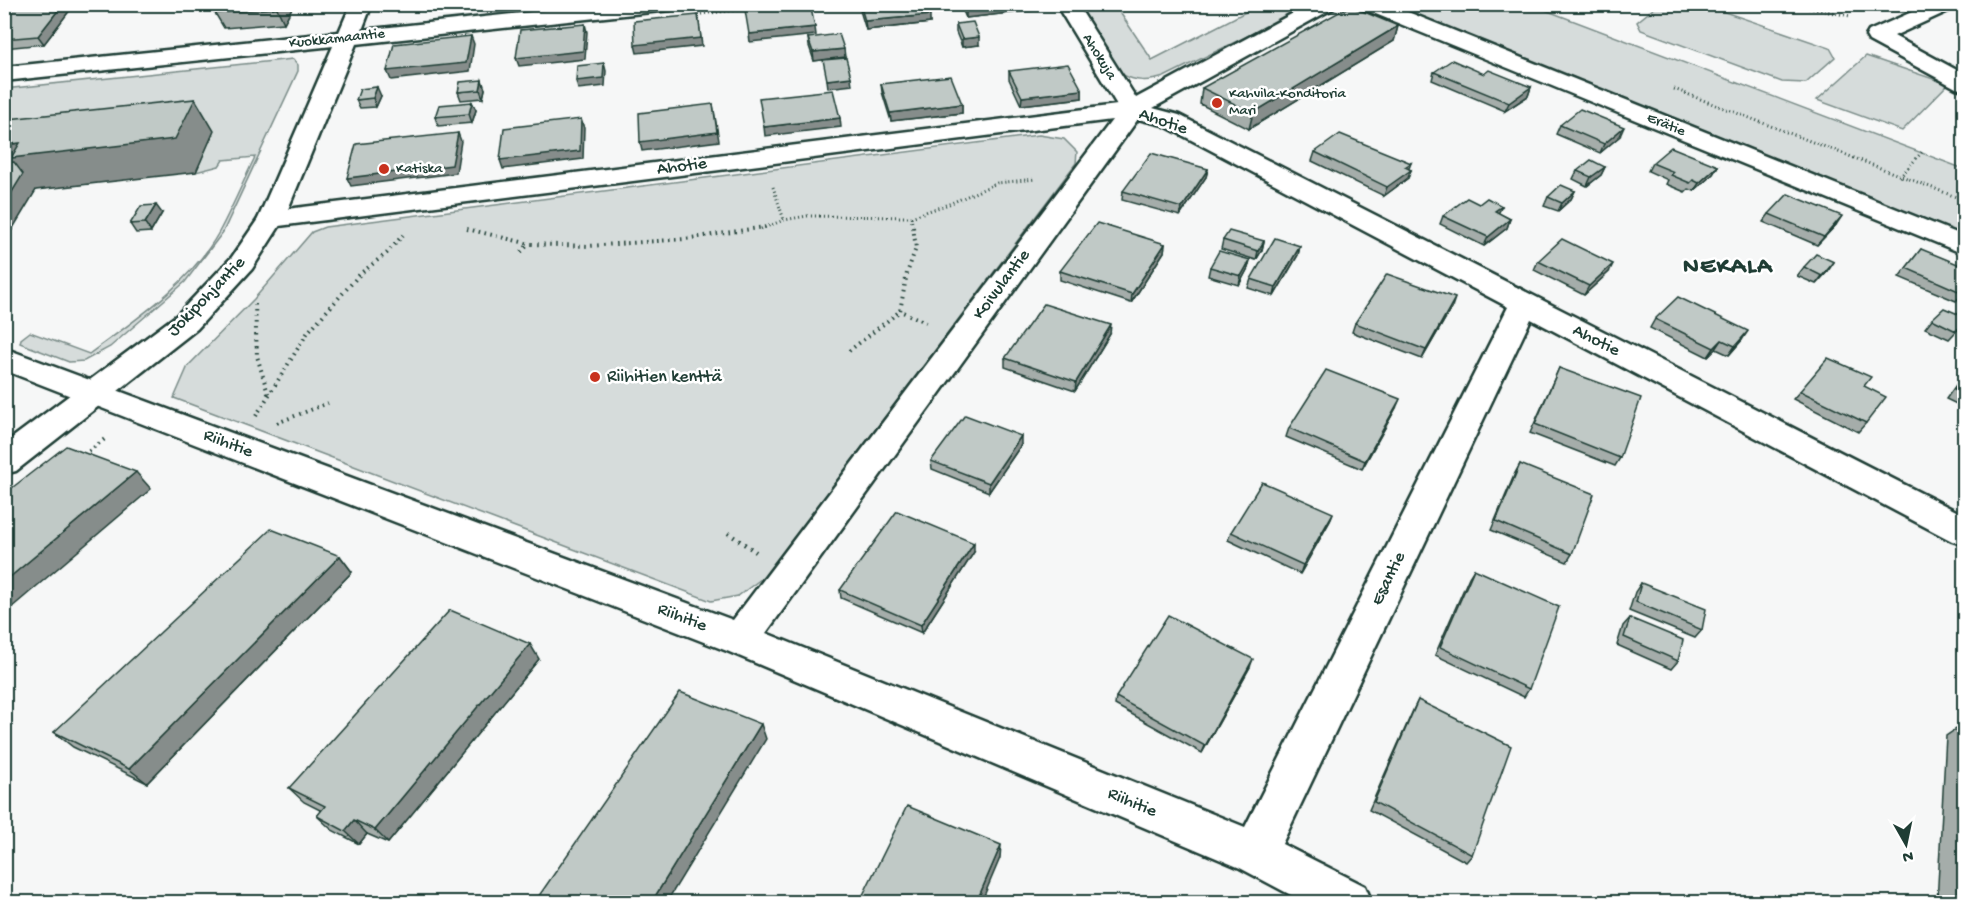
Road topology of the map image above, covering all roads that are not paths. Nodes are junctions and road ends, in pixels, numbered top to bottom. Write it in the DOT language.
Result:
graph roads {
  1 [pos="363,4"];
  2 [pos="670,4"];
  3 [pos="1066,4"];
  4 [pos="1327,4"];
  5 [pos="1368,4"];
  6 [pos="1948,4"];
  7 [pos="350,38"];
  8 [pos="4,74"];
  9 [pos="1965,83"];
  10 [pos="1132,110"];
  11 [pos="271,219"];
  12 [pos="1965,246"];
  13 [pos="1524,304"];
  14 [pos="4,358"];
  15 [pos="95,394"];
  16 [pos="4,462"];
  17 [pos="1965,531"];
  18 [pos="740,639"];
  19 [pos="1255,853"];
  20 [pos="1349,903"];
  1 -- 7 [label="street, Jokipohjantie"];
  2 -- 7 [label="street, Kuokkamaantie"];
  3 -- 10 [label="street, Ahokuja"];
  4 -- 10 [label="street, Koivulantie"];
  5 -- 12 [label="street, Erätie"];
  6 -- 9 [label="street"];
  7 -- 8 [label="street, Kuokkamaantie"];
  7 -- 11 [label="street, Jokipohjantie"];
  10 -- 11 [label="street, Ahotie"];
  10 -- 13 [label="street, Ahotie"];
  10 -- 18 [label="street, Koivulantie"];
  11 -- 15 [label="street, Jokipohjantie"];
  13 -- 17 [label="street, Ahotie"];
  13 -- 19 [label="street, Esantie"];
  14 -- 15 [label="street, Riihitie"];
  15 -- 16 [label="street, Jokipohjantie"];
  15 -- 18 [label="street, Riihitie"];
  18 -- 19 [label="street, Riihitie"];
  19 -- 20 [label="street, Riihitie"];
}
